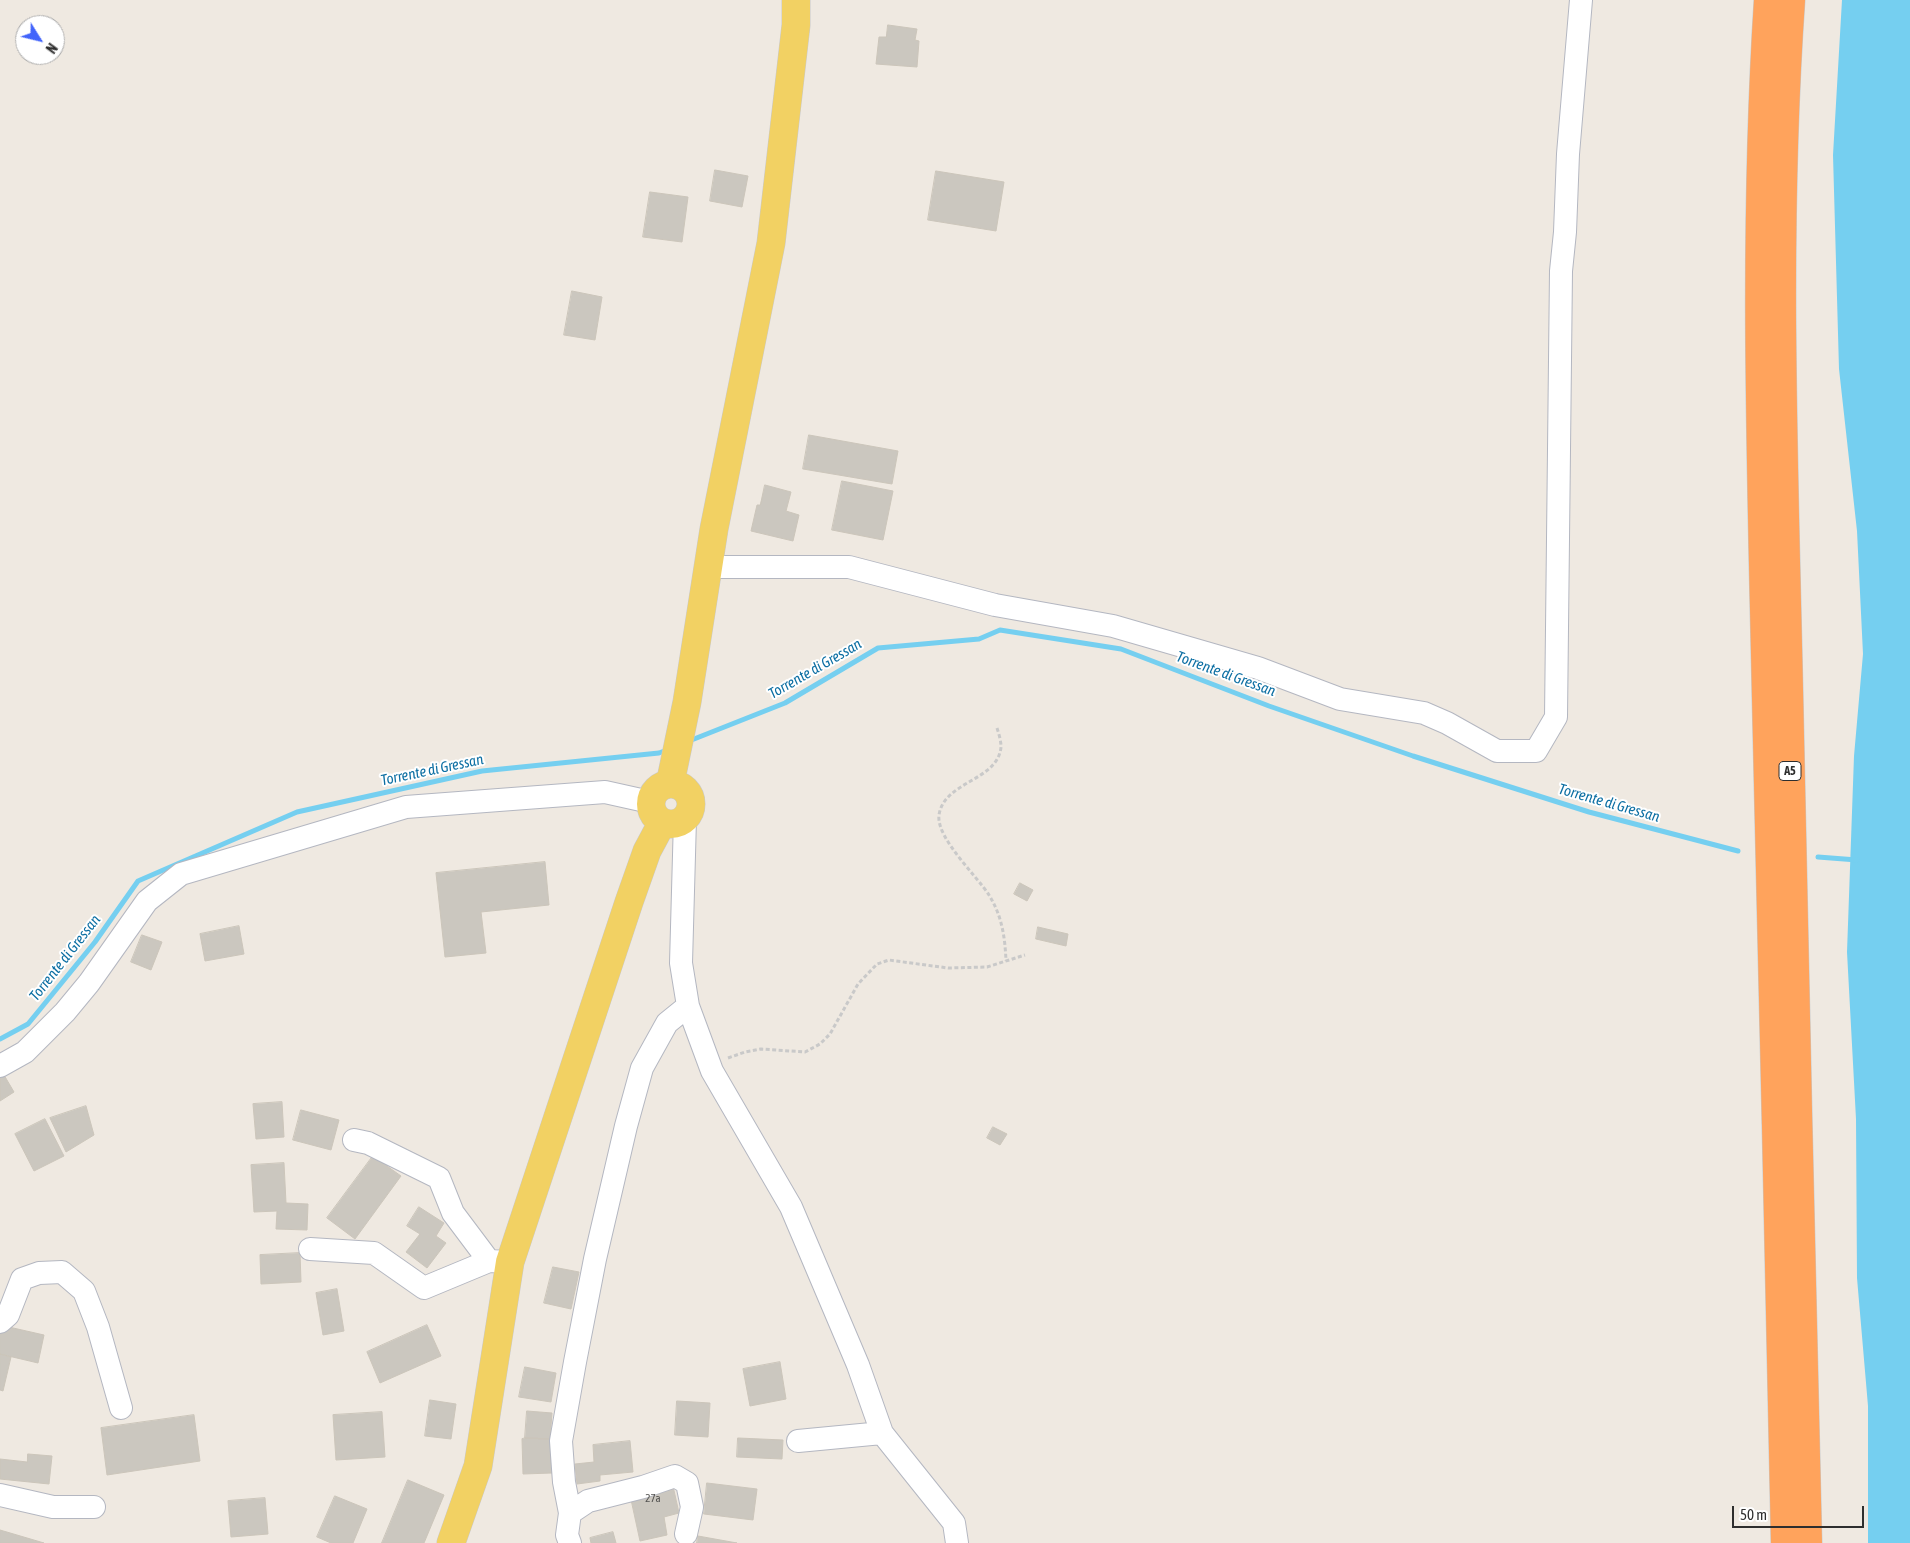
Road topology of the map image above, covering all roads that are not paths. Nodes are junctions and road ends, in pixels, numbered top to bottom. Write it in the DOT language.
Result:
graph roads {
  1 [pos="796,0"];
  2 [pos="1581,0"];
  3 [pos="1768,0"];
  4 [pos="1791,0"];
  5 [pos="707,567"];
  6 [pos="670,784"];
  7 [pos="666,815"];
  8 [pos="688,1006"];
  9 [pos="0,1066"];
  10 [pos="354,1140"];
  11 [pos="310,1249"];
  12 [pos="500,1261"];
  13 [pos="0,1322"];
  14 [pos="121,1408"];
  15 [pos="882,1433"];
  16 [pos="798,1441"];
  17 [pos="0,1495"];
  18 [pos="94,1507"];
  19 [pos="570,1513"];
  20 [pos="686,1534"];
  21 [pos="451,1543"];
  22 [pos="570,1543"];
  23 [pos="957,1543"];
  24 [pos="1785,1543"];
  25 [pos="1808,1543"];
  1 -- 5 [label="main road"];
  2 -- 5 [label="street"];
  3 -- 24 [label="highway, A5"];
  4 -- 25 [label="highway, A5"];
  5 -- 6 [label="main road"];
  6 -- 7 [label="main road"];
  6 -- 7 [label="main road"];
  7 -- 8 [label="street"];
  7 -- 9 [label="street"];
  7 -- 12 [label="main road"];
  8 -- 15 [label="street"];
  8 -- 19 [label="street"];
  10 -- 12 [label="street"];
  11 -- 12 [label="street"];
  12 -- 21 [label="main road"];
  13 -- 14 [label="street"];
  15 -- 16 [label="street"];
  15 -- 23 [label="street"];
  17 -- 18 [label="street"];
  19 -- 20 [label="street"];
  19 -- 22 [label="street"];
}
